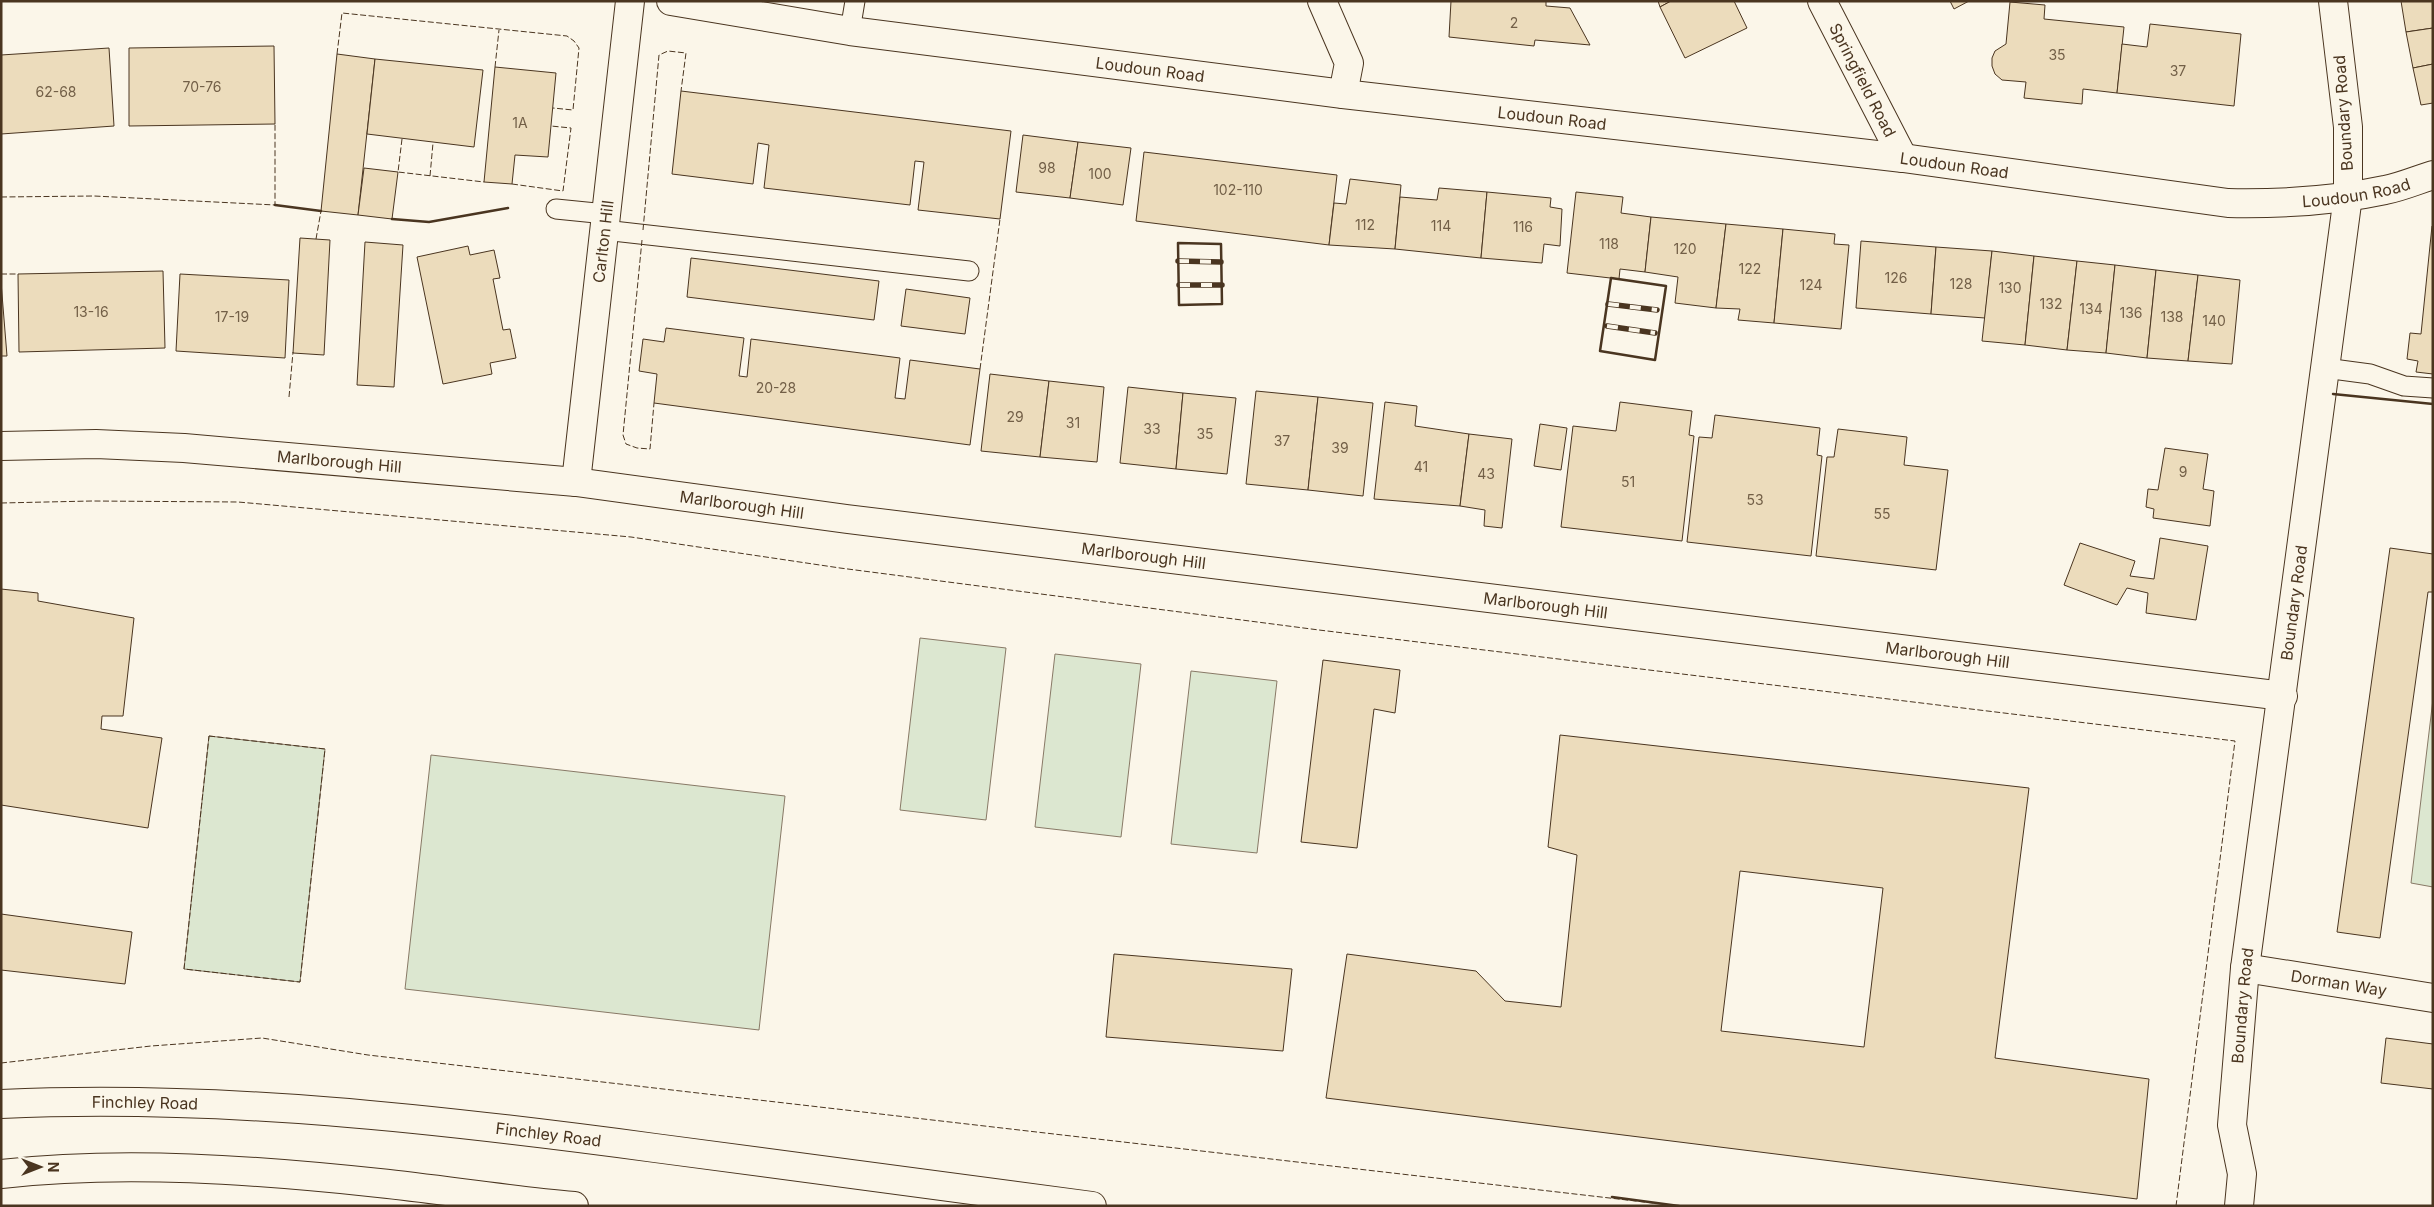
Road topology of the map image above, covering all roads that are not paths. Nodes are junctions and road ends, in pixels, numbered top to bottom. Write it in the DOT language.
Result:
graph roads {
  1 [pos="630,1"];
  2 [pos="671,1"];
  3 [pos="855,1"];
  4 [pos="1322,1"];
  5 [pos="1822,1"];
  6 [pos="2333,1"];
  7 [pos="850,31"];
  8 [pos="1343,94"];
  9 [pos="1903,158"];
  10 [pos="2433,175"];
  11 [pos="2348,196"];
  12 [pos="556,208"];
  13 [pos="605,222"];
  14 [pos="969,271"];
  15 [pos="2325,368"];
  16 [pos="2433,388"];
  17 [pos="1,446"];
  18 [pos="576,482"];
  19 [pos="2283,696"];
  20 [pos="2245,968"];
  21 [pos="2433,998"];
  22 [pos="1,1104"];
  23 [pos="1,1174"];
  24 [pos="538,1204"];
  25 [pos="574,1206"];
  26 [pos="1092,1206"];
  27 [pos="2238,1206"];
  1 -- 13 [label="main road, Carlton Hill"];
  2 -- 7 [label="main road, Loudoun Road"];
  3 -- 7 [label="lane"];
  4 -- 8 [label="main road"];
  5 -- 9 [label="main road, Springfield Road"];
  6 -- 11 [label="main road, Boundary Road"];
  7 -- 8 [label="main road, Loudoun Road"];
  8 -- 9 [label="main road, Loudoun Road"];
  9 -- 11 [label="main road, Loudoun Road"];
  10 -- 11 [label="main road, Loudoun Road"];
  11 -- 15 [label="main road, Boundary Road"];
  12 -- 13 [label="lane"];
  13 -- 14 [label="lane"];
  13 -- 18 [label="main road, Carlton Hill"];
  15 -- 16 [label="lane"];
  15 -- 19 [label="main road, Boundary Road"];
  17 -- 18 [label="main road, Marlborough Hill"];
  18 -- 19 [label="main road, Marlborough Hill"];
  19 -- 20 [label="main road, Boundary Road"];
  20 -- 21 [label="main road, Dorman Way"];
  20 -- 27 [label="main road, Boundary Road"];
  22 -- 26 [label="main road, Finchley Road"];
  23 -- 24 [label="main road"];
  24 -- 25 [label="main road"];
}
